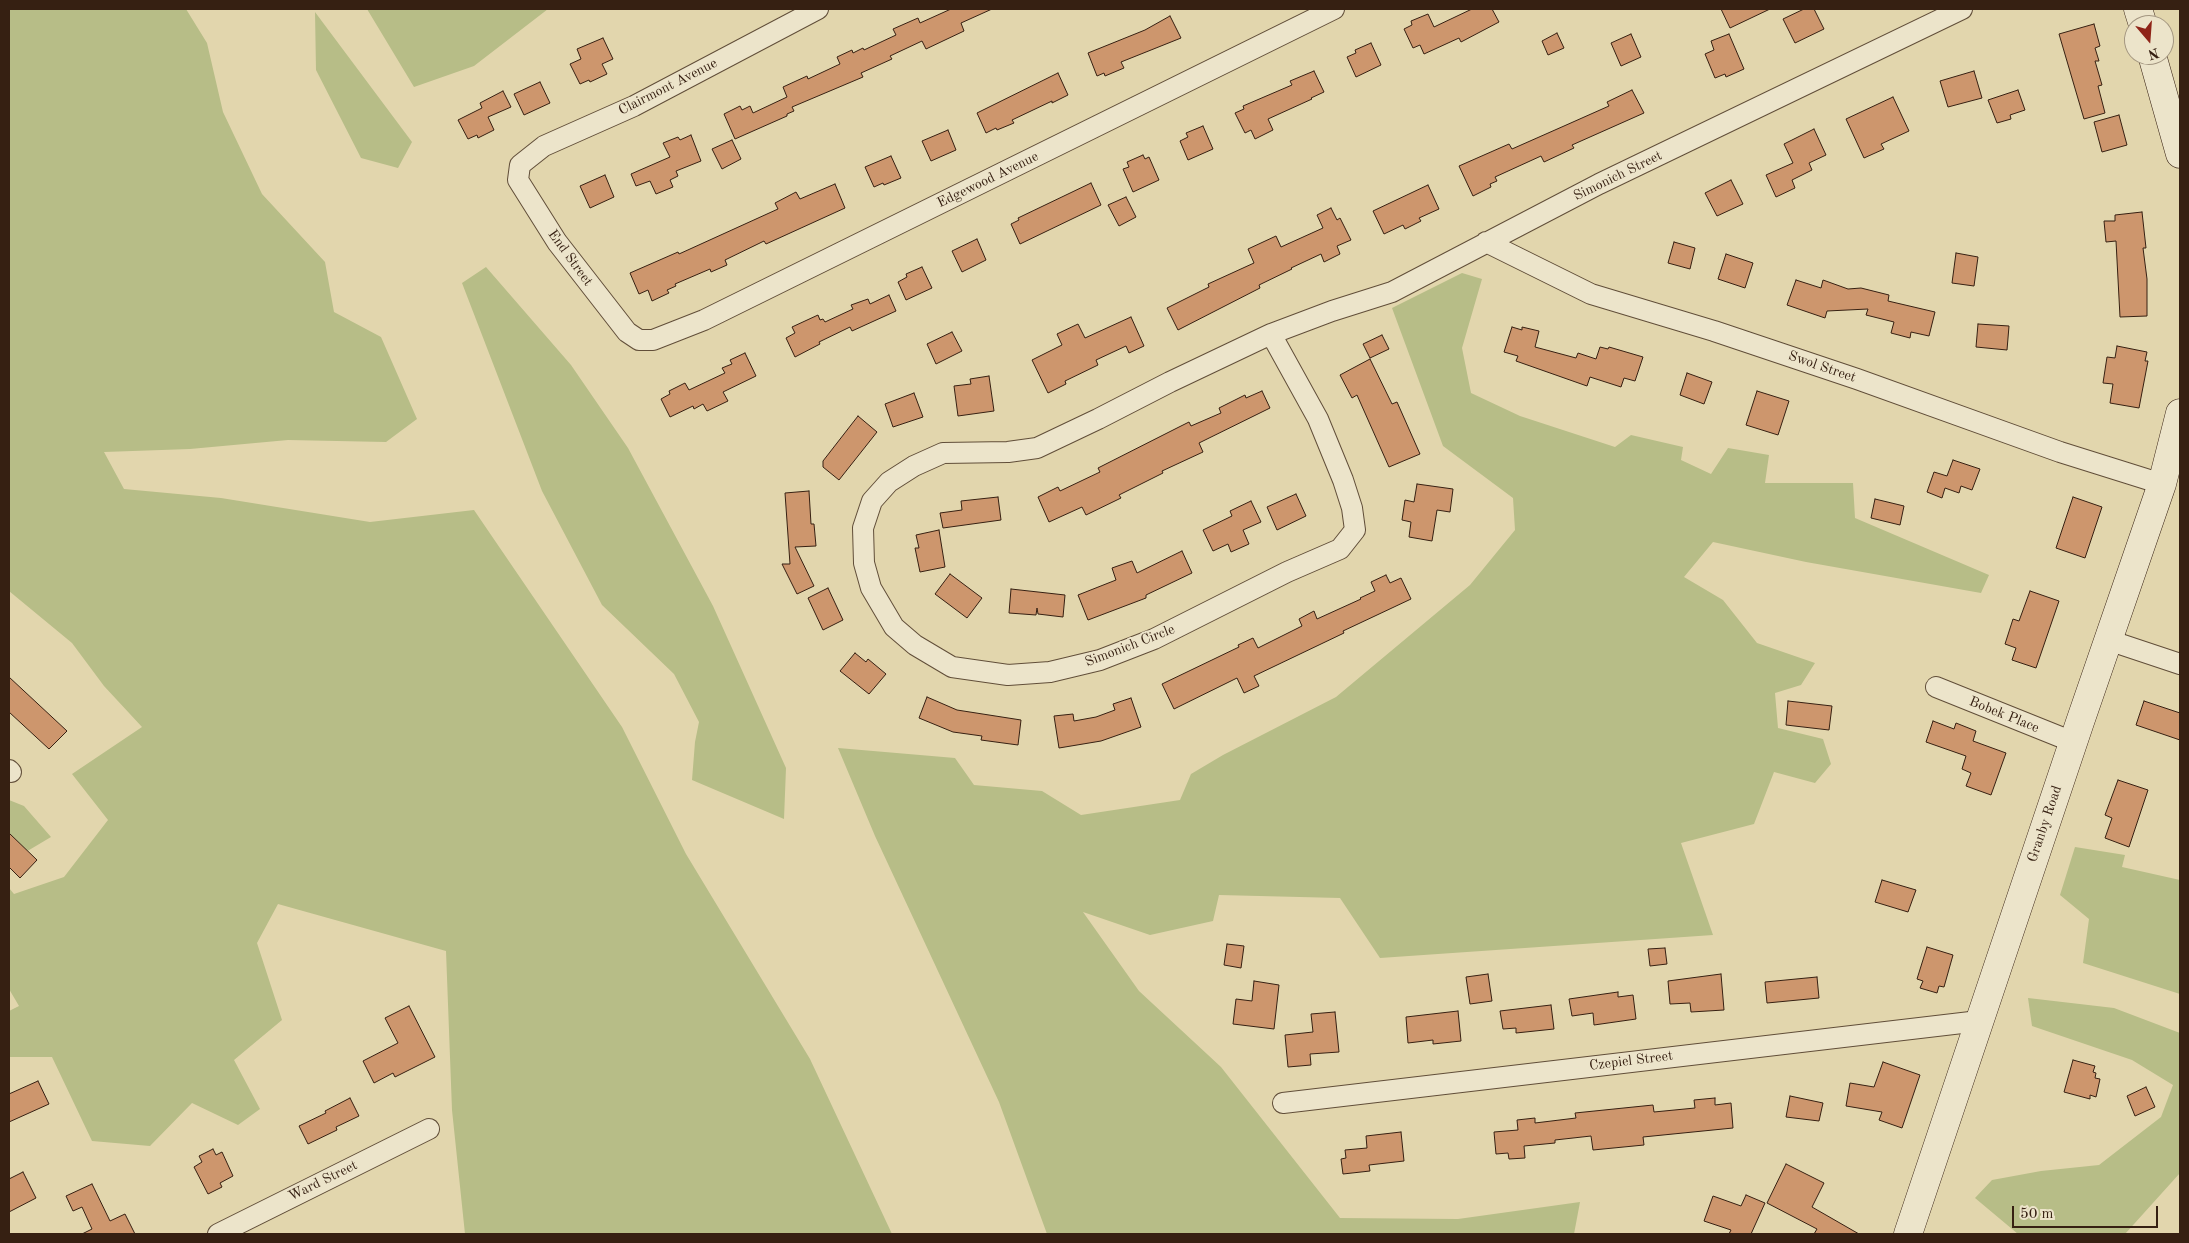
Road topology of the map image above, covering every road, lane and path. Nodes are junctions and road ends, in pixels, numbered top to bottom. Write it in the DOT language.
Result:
graph roads {
  1 [pos="1334,9"];
  2 [pos="1962,9"];
  3 [pos="808,11"];
  4 [pos="2155,65"];
  5 [pos="2180,154"];
  6 [pos="520,165"];
  7 [pos="1486,242"];
  8 [pos="1272,334"];
  9 [pos="639,340"];
  10 [pos="2180,413"];
  11 [pos="2162,484"];
  12 [pos="2108,640"];
  13 [pos="2180,664"];
  14 [pos="1936,687"];
  15 [pos="2073,742"];
  16 [pos="1979,1021"];
  17 [pos="1282,1103"];
  18 [pos="429,1129"];
  19 [pos="218,1234"];
  20 [pos="1908,1234"];
  1 -- 9 [label="street, Edgewood Avenue"];
  2 -- 7 [label="street, Simonich Street"];
  3 -- 6 [label="street, Clairmont Avenue"];
  4 -- 5 [label="main road"];
  6 -- 9 [label="street, End Street"];
  7 -- 8 [label="street, Simonich Street"];
  7 -- 11 [label="street, Swol Street"];
  8 -- 8 [label="street, Simonich Circle"];
  10 -- 11 [label="main road, Granby Road"];
  11 -- 12 [label="main road, Granby Road"];
  12 -- 13 [label="street"];
  12 -- 15 [label="main road, Granby Road"];
  14 -- 15 [label="street, Bobek Place"];
  15 -- 16 [label="main road, Granby Road"];
  16 -- 17 [label="street, Czepiel Street"];
  16 -- 20 [label="main road, Granby Road"];
  18 -- 19 [label="street, Ward Street"];
}
